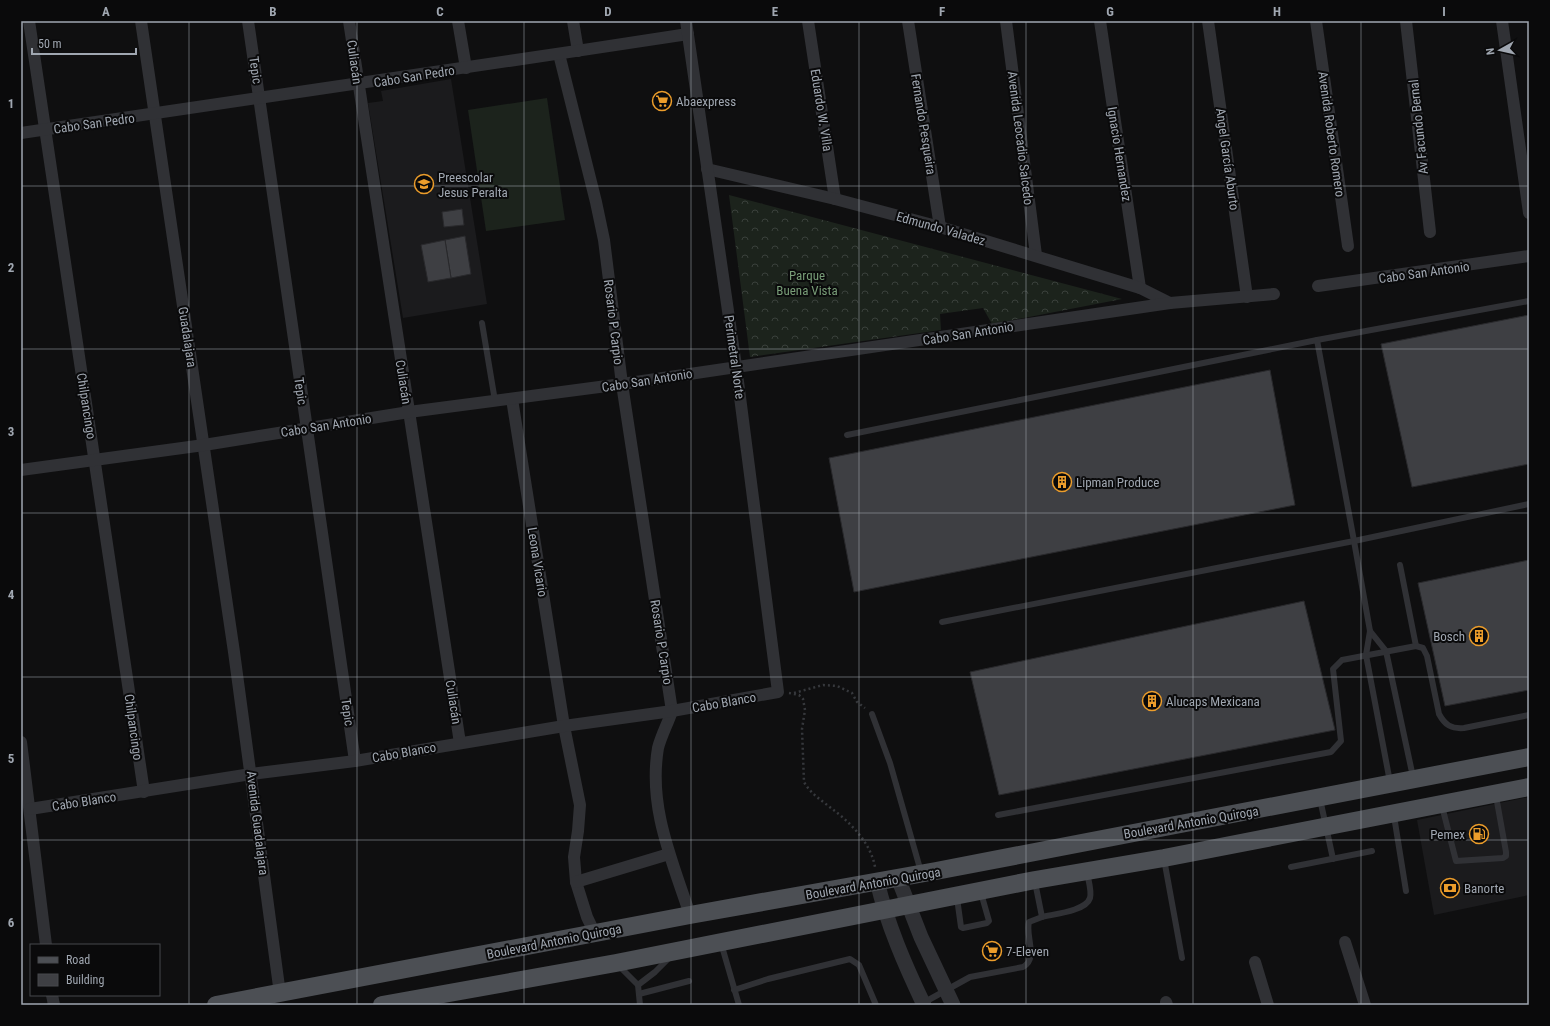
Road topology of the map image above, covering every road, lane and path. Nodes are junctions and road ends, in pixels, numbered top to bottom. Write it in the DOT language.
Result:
graph roads {
  1 [pos="29,21"];
  2 [pos="141,21"];
  3 [pos="248,21"];
  4 [pos="349,21"];
  5 [pos="458,21"];
  6 [pos="573,21"];
  7 [pos="686,21"];
  8 [pos="808,21"];
  9 [pos="908,21"];
  10 [pos="1006,21"];
  11 [pos="1100,21"];
  12 [pos="1208,21"];
  13 [pos="1316,21"];
  14 [pos="1406,21"];
  15 [pos="1502,21"];
  16 [pos="688,34"];
  17 [pos="578,51"];
  18 [pos="559,54"];
  19 [pos="466,68"];
  20 [pos="358,85"];
  21 [pos="260,97"];
  22 [pos="153,114"];
  23 [pos="45,130"];
  24 [pos="21,133"];
  25 [pos="707,169"];
  26 [pos="835,199"];
  27 [pos="1529,213"];
  28 [pos="940,227"];
  29 [pos="1430,232"];
  30 [pos="1348,246"];
  31 [pos="1036,255"];
  32 [pos="1529,256"];
  33 [pos="1318,286"];
  34 [pos="1140,288"];
  35 [pos="1274,294"];
  36 [pos="1247,297"];
  37 [pos="1529,301"];
  38 [pos="1170,302"];
  39 [pos="482,323"];
  40 [pos="1317,340"];
  41 [pos="736,366"];
  42 [pos="622,384"];
  43 [pos="512,399"];
  44 [pos="495,401"];
  45 [pos="409,412"];
  46 [pos="306,428"];
  47 [pos="847,436"];
  48 [pos="204,445"];
  49 [pos="94,459"];
  50 [pos="21,470"];
  51 [pos="1529,504"];
  52 [pos="1354,541"];
  53 [pos="1400,565"];
  54 [pos="942,622"];
  55 [pos="1370,631"];
  56 [pos="1416,646"];
  57 [pos="1386,651"];
  58 [pos="234,652"];
  59 [pos="1366,655"];
  60 [pos="777,692"];
  61 [pos="793,693"];
  62 [pos="672,711"];
  63 [pos="872,714"];
  64 [pos="1529,715"];
  65 [pos="564,726"];
  66 [pos="21,742"];
  67 [pos="460,743"];
  68 [pos="1529,757"];
  69 [pos="355,761"];
  70 [pos="251,774"];
  71 [pos="1413,778"];
  72 [pos="1391,783"];
  73 [pos="1529,787"];
  74 [pos="144,792"];
  75 [pos="1495,794"];
  76 [pos="1320,797"];
  77 [pos="1441,804"];
  78 [pos="30,809"];
  79 [pos="1393,814"];
  80 [pos="998,815"];
  81 [pos="1327,826"];
  82 [pos="1372,851"];
  83 [pos="669,854"];
  84 [pos="1164,858"];
  85 [pos="1333,859"];
  86 [pos="1290,867"];
  87 [pos="1087,872"];
  88 [pos="922,874"];
  89 [pos="898,878"];
  90 [pos="1035,880"];
  91 [pos="877,881"];
  92 [pos="576,882"];
  93 [pos="1406,891"];
  94 [pos="980,892"];
  95 [pos="957,896"];
  96 [pos="908,905"];
  97 [pos="884,911"];
  98 [pos="690,915"];
  99 [pos="1042,917"];
  100 [pos="594,934"];
  101 [pos="720,942"];
  102 [pos="1345,942"];
  103 [pos="46,944"];
  104 [pos="677,950"];
  105 [pos="1182,958"];
  106 [pos="1255,962"];
  107 [pos="616,963"];
  108 [pos="689,981"];
  109 [pos="638,985"];
  110 [pos="947,989"];
  111 [pos="734,990"];
  112 [pos="280,994"];
  113 [pos="639,994"];
  114 [pos="922,1004"];
  115 [pos="216,1005"];
  116 [pos="382,1005"];
  117 [pos="640,1005"];
  118 [pos="739,1005"];
  119 [pos="876,1005"];
  120 [pos="953,1005"];
  121 [pos="1268,1005"];
  122 [pos="1365,1005"];
  1 -- 23 [label="street, Chilpancingo"];
  2 -- 22 [label="street, Guadalajara"];
  3 -- 21 [label="street, Tepic"];
  4 -- 20 [label="street, Culiacán"];
  5 -- 19 [label="street"];
  6 -- 17 [label="street"];
  7 -- 16 [label="street, Perimetral Norte"];
  8 -- 26 [label="street, Eduardo W. Villa"];
  9 -- 28 [label="street, Fernando Pesqueira"];
  10 -- 31 [label="street, Avenida Leocadio Salcedo"];
  11 -- 34 [label="street, Ignacio Hernandez"];
  12 -- 36 [label="street, Angel García Aburto"];
  13 -- 30 [label="street, Avenida Roberto Romero"];
  14 -- 29 [label="street, Av Facundo Bernal"];
  15 -- 27 [label="street"];
  16 -- 17 [label="street, Cabo San Pedro"];
  16 -- 25 [label="street, Perimetral Norte"];
  17 -- 18 [label="street, Cabo San Pedro"];
  18 -- 19 [label="street, Cabo San Pedro"];
  18 -- 42 [label="street, Rosario P Carpio"];
  19 -- 20 [label="street, Cabo San Pedro"];
  20 -- 21 [label="street, Cabo San Pedro"];
  20 -- 45 [label="street, Culiacán"];
  21 -- 22 [label="street, Cabo San Pedro"];
  21 -- 46 [label="street, Tepic"];
  22 -- 23 [label="street, Cabo San Pedro"];
  22 -- 48 [label="street, Guadalajara"];
  23 -- 24 [label="street, Cabo San Pedro"];
  23 -- 49 [label="street, Chilpancingo"];
  25 -- 26 [label="street, Edmundo Valadez"];
  25 -- 41 [label="street, Perimetral Norte"];
  26 -- 28 [label="street, Edmundo Valadez"];
  28 -- 31 [label="street, Edmundo Valadez"];
  31 -- 34 [label="street, Edmundo Valadez"];
  32 -- 33 [label="street, Cabo San Antonio"];
  34 -- 38 [label="street, Edmundo Valadez"];
  35 -- 36 [label="street, Cabo San Antonio"];
  36 -- 38 [label="street, Cabo San Antonio"];
  37 -- 40 [label="lane"];
  38 -- 41 [label="street, Cabo San Antonio"];
  39 -- 44 [label="lane"];
  40 -- 47 [label="lane"];
  40 -- 52 [label="lane"];
  41 -- 42 [label="street, Cabo San Antonio"];
  41 -- 60 [label="street, Perimetral Norte"];
  42 -- 43 [label="street, Cabo San Antonio"];
  42 -- 62 [label="street, Rosario P Carpio"];
  43 -- 44 [label="street, Cabo San Antonio"];
  43 -- 65 [label="street, Leona Vicario"];
  44 -- 45 [label="street, Cabo San Antonio"];
  45 -- 46 [label="street, Cabo San Antonio"];
  45 -- 67 [label="street, Culiacán"];
  46 -- 48 [label="street, Cabo San Antonio"];
  46 -- 69 [label="street, Tepic"];
  48 -- 49 [label="street, Cabo San Antonio"];
  48 -- 58 [label="street, Guadalajara"];
  49 -- 50 [label="street, Cabo San Antonio"];
  49 -- 74 [label="street, Chilpancingo"];
  51 -- 52 [label="lane"];
  52 -- 54 [label="lane"];
  52 -- 55 [label="lane"];
  53 -- 56 [label="lane"];
  55 -- 57 [label="lane"];
  55 -- 59 [label="lane"];
  56 -- 57 [label="lane"];
  56 -- 64 [label="lane"];
  57 -- 59 [label="lane"];
  57 -- 71 [label="lane"];
  58 -- 70 [label="street, Avenida Guadalajara"];
  59 -- 72 [label="lane"];
  59 -- 80 [label="lane"];
  60 -- 61 [label="path"];
  60 -- 62 [label="street, Cabo Blanco"];
  61 -- 63 [label="path"];
  61 -- 91 [label="path"];
  62 -- 65 [label="street, Cabo Blanco"];
  62 -- 83 [label="street"];
  63 -- 88 [label="lane"];
  65 -- 67 [label="street, Cabo Blanco"];
  65 -- 92 [label="street, Leona Vicario"];
  66 -- 78 [label="street"];
  67 -- 69 [label="street, Cabo Blanco"];
  68 -- 71 [label="main road, Boulevard Antonio Quiroga"];
  69 -- 70 [label="street, Cabo Blanco"];
  70 -- 74 [label="street, Cabo Blanco"];
  70 -- 112 [label="street, Avenida Guadalajara"];
  71 -- 72 [label="main road, Boulevard Antonio Quiroga"];
  72 -- 76 [label="main road, Boulevard Antonio Quiroga"];
  73 -- 75 [label="main road"];
  74 -- 78 [label="street, Cabo Blanco"];
  75 -- 77 [label="main road"];
  75 -- 77 [label="lane"];
  76 -- 81 [label="lane"];
  76 -- 88 [label="main road, Boulevard Antonio Quiroga"];
  77 -- 79 [label="main road"];
  78 -- 103 [label="street"];
  79 -- 81 [label="main road"];
  79 -- 93 [label="lane"];
  81 -- 84 [label="main road"];
  81 -- 85 [label="lane"];
  82 -- 85 [label="lane"];
  83 -- 92 [label="street"];
  83 -- 98 [label="street"];
  84 -- 87 [label="main road"];
  84 -- 105 [label="lane"];
  85 -- 86 [label="lane"];
  87 -- 90 [label="main road"];
  87 -- 99 [label="lane"];
  88 -- 89 [label="main road, Boulevard Antonio Quiroga"];
  89 -- 91 [label="main road, Boulevard Antonio Quiroga"];
  89 -- 96 [label="street"];
  90 -- 94 [label="main road"];
  90 -- 99 [label="lane"];
  91 -- 97 [label="street"];
  91 -- 98 [label="main road, Boulevard Antonio Quiroga"];
  92 -- 100 [label="street, Leona Vicario"];
  94 -- 95 [label="main road"];
  94 -- 95 [label="lane"];
  95 -- 96 [label="main road"];
  96 -- 97 [label="main road"];
  96 -- 110 [label="street"];
  97 -- 101 [label="main road"];
  97 -- 114 [label="street"];
  98 -- 100 [label="main road, Boulevard Antonio Quiroga"];
  99 -- 110 [label="lane"];
  100 -- 112 [label="main road, Boulevard Antonio Quiroga"];
  101 -- 104 [label="main road"];
  101 -- 111 [label="lane"];
  102 -- 122 [label="street"];
  104 -- 107 [label="main road"];
  104 -- 109 [label="lane"];
  106 -- 121 [label="street"];
  107 -- 109 [label="lane"];
  107 -- 116 [label="main road"];
  108 -- 113 [label="lane"];
  109 -- 113 [label="lane"];
  110 -- 114 [label="lane"];
  110 -- 120 [label="street"];
  111 -- 118 [label="lane"];
  111 -- 119 [label="lane"];
  112 -- 115 [label="main road, Boulevard Antonio Quiroga"];
  113 -- 117 [label="lane"];
}
